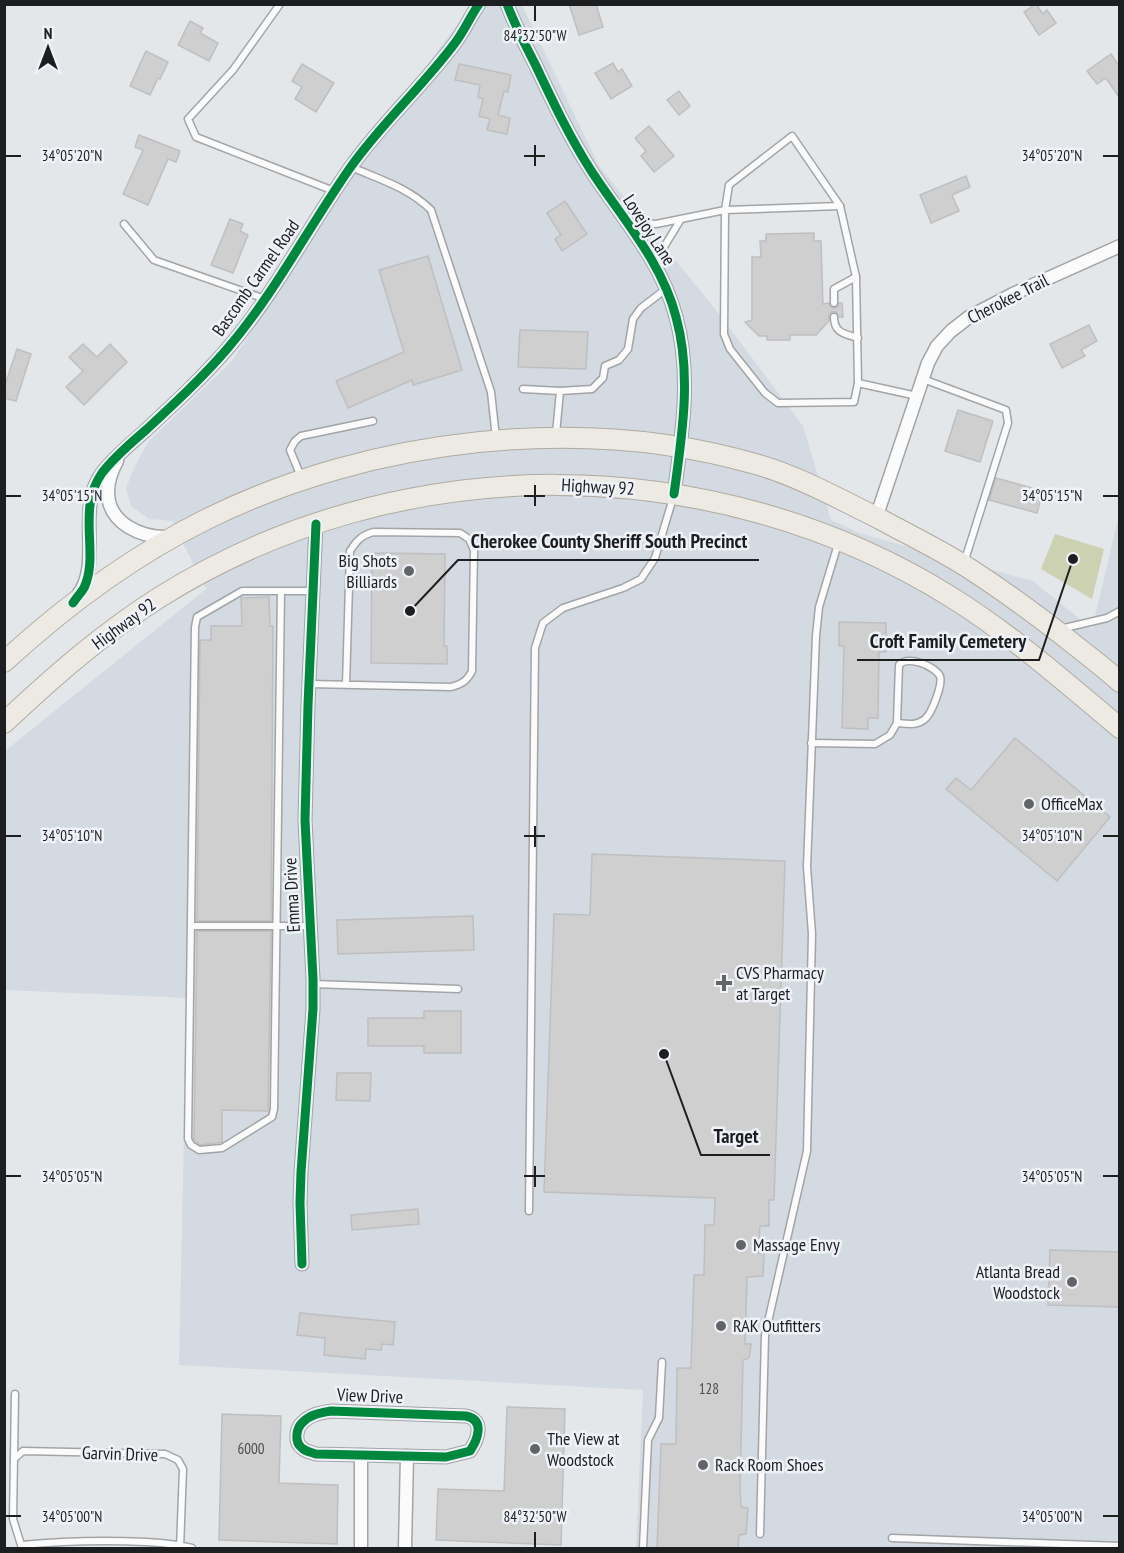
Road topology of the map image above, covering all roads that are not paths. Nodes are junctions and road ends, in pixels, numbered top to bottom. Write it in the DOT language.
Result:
graph roads {
  1 [pos="280,4"];
  2 [pos="478,4"];
  3 [pos="507,4"];
  4 [pos="351,167"];
  5 [pos="335,191"];
  6 [pos="840,206"];
  7 [pos="725,210"];
  8 [pos="681,219"];
  9 [pos="627,222"];
  10 [pos="124,224"];
  11 [pos="1119,246"];
  12 [pos="657,271"];
  13 [pos="856,277"];
  14 [pos="667,289"];
  15 [pos="265,299"];
  16 [pos="834,303"];
  17 [pos="834,317"];
  18 [pos="858,338"];
  19 [pos="923,379"];
  20 [pos="858,383"];
  21 [pos="523,389"];
  22 [pos="560,391"];
  23 [pos="917,396"];
  24 [pos="373,421"];
  25 [pos="555,438"];
  26 [pos="496,440"];
  27 [pos="680,447"];
  28 [pos="125,449"];
  29 [pos="302,479"];
  30 [pos="674,494"];
  31 [pos="876,518"];
  32 [pos="316,524"];
  33 [pos="173,537"];
  34 [pos="839,540"];
  35 [pos="963,565"];
  36 [pos="281,591"];
  37 [pos="313,591"];
  38 [pos="73,603"];
  39 [pos="1119,611"];
  40 [pos="1056,630"];
  41 [pos="4,662"];
  42 [pos="1119,682"];
  43 [pos="309,684"];
  44 [pos="346,685"];
  45 [pos="4,723"];
  46 [pos="897,723"];
  47 [pos="1119,728"];
  48 [pos="811,743"];
  49 [pos="191,926"];
  50 [pos="277,927"];
  51 [pos="310,927"];
  52 [pos="313,984"];
  53 [pos="459,989"];
  54 [pos="529,1211"];
  55 [pos="302,1264"];
  56 [pos="662,1362"];
  57 [pos="15,1394"];
  58 [pos="362,1455"];
  59 [pos="406,1456"];
  60 [pos="14,1458"];
  61 [pos="760,1534"];
  62 [pos="892,1538"];
  63 [pos="180,1546"];
  64 [pos="1119,1546"];
  65 [pos="22,1547"];
  66 [pos="192,1548"];
  67 [pos="361,1548"];
  68 [pos="405,1548"];
  69 [pos="643,1548"];
  1 -- 5 [label="lane"];
  2 -- 4 [label="street, Bascomb Carmel Road"];
  3 -- 9 [label="street, Lovejoy Lane"];
  4 -- 5 [label="street, Bascomb Carmel Road"];
  4 -- 26 [label="lane"];
  5 -- 15 [label="street, Bascomb Carmel Road"];
  6 -- 7 [label="lane"];
  6 -- 7 [label="lane"];
  6 -- 13 [label="lane"];
  7 -- 8 [label="lane"];
  7 -- 20 [label="lane"];
  8 -- 9 [label="lane"];
  8 -- 12 [label="lane"];
  9 -- 12 [label="street, Lovejoy Lane"];
  10 -- 15 [label="lane"];
  11 -- 19 [label="street, Cherokee Trail"];
  12 -- 14 [label="street, Lovejoy Lane"];
  13 -- 16 [label="lane"];
  13 -- 18 [label="lane"];
  14 -- 22 [label="lane"];
  14 -- 27 [label="street, Lovejoy Lane"];
  15 -- 28 [label="street, Bascomb Carmel Road"];
  17 -- 18 [label="lane"];
  18 -- 20 [label="lane"];
  19 -- 23 [label="street, Cherokee Trail"];
  19 -- 35 [label="lane"];
  20 -- 23 [label="lane"];
  21 -- 22 [label="lane"];
  22 -- 25 [label="lane"];
  23 -- 31 [label="street, Cherokee Trail"];
  24 -- 29 [label="lane"];
  25 -- 26 [label="main road"];
  25 -- 27 [label="main road"];
  26 -- 29 [label="main road"];
  27 -- 30 [label="street, Lovejoy Lane"];
  27 -- 31 [label="main road"];
  28 -- 33 [label="street, Bascomb Carmel Road"];
  28 -- 38 [label="street, Bascomb Carmel Road"];
  29 -- 33 [label="main road"];
  30 -- 32 [label="main road, Highway 92"];
  30 -- 34 [label="main road, Highway 92"];
  30 -- 54 [label="lane"];
  31 -- 35 [label="main road"];
  32 -- 37 [label="street, Emma Drive"];
  32 -- 45 [label="main road, Highway 92"];
  33 -- 38 [label="main road"];
  34 -- 47 [label="main road, Highway 92"];
  34 -- 48 [label="lane"];
  35 -- 40 [label="main road"];
  36 -- 37 [label="lane"];
  36 -- 49 [label="lane"];
  36 -- 50 [label="lane"];
  37 -- 43 [label="street, Emma Drive"];
  38 -- 41 [label="main road"];
  39 -- 40 [label="lane"];
  40 -- 42 [label="main road"];
  43 -- 44 [label="lane"];
  43 -- 51 [label="street, Emma Drive"];
  44 -- 44 [label="lane"];
  46 -- 46 [label="lane"];
  46 -- 48 [label="lane"];
  48 -- 61 [label="lane"];
  49 -- 50 [label="lane"];
  49 -- 50 [label="lane"];
  50 -- 51 [label="lane"];
  51 -- 52 [label="street, Emma Drive"];
  52 -- 53 [label="lane"];
  52 -- 55 [label="street, Emma Drive"];
  56 -- 69 [label="lane"];
  57 -- 60 [label="lane"];
  58 -- 59 [label="street, View Drive"];
  58 -- 59 [label="street, View Drive"];
  58 -- 67 [label="street"];
  59 -- 68 [label="street"];
  60 -- 63 [label="lane, Garvin Drive"];
  60 -- 65 [label="lane"];
  62 -- 64 [label="lane"];
  63 -- 65 [label="lane"];
  63 -- 66 [label="lane"];
}
